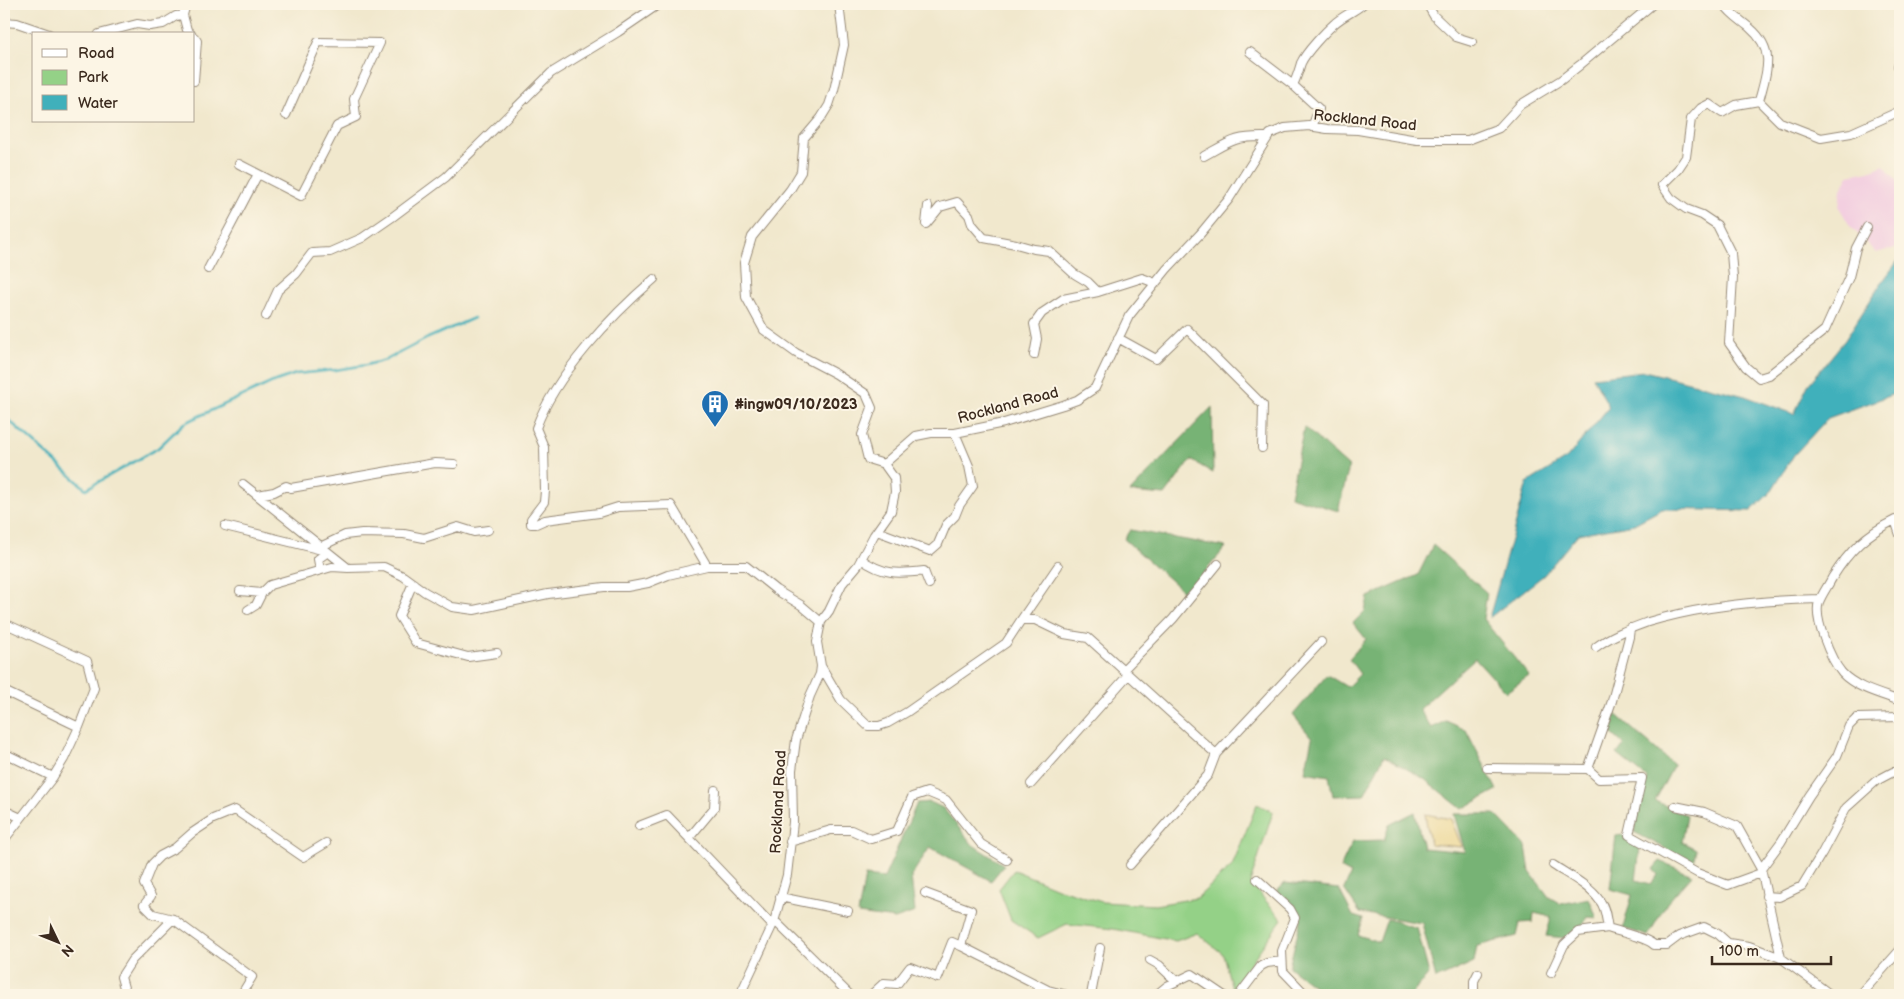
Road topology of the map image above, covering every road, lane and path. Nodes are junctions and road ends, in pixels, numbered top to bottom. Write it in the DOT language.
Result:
graph roads {
  1 [pos="186,4"];
  2 [pos="659,4"];
  3 [pos="790,4"];
  4 [pos="816,4"];
  5 [pos="839,4"];
  6 [pos="1363,4"];
  7 [pos="1427,4"];
  8 [pos="1653,4"];
  9 [pos="1724,4"];
  10 [pos="183,16"];
  11 [pos="4,22"];
  12 [pos="43,32"];
  13 [pos="107,32"];
  14 [pos="189,32"];
  15 [pos="195,38"];
  16 [pos="1472,42"];
  17 [pos="1250,52"];
  18 [pos="195,68"];
  19 [pos="1294,85"];
  20 [pos="1759,101"];
  21 [pos="1900,111"];
  22 [pos="286,115"];
  23 [pos="1312,127"];
  24 [pos="1268,137"];
  25 [pos="1204,156"];
  26 [pos="239,164"];
  27 [pos="258,174"];
  28 [pos="928,206"];
  29 [pos="1867,227"];
  30 [pos="208,270"];
  31 [pos="654,279"];
  32 [pos="1155,283"];
  33 [pos="1098,292"];
  34 [pos="266,316"];
  35 [pos="1118,338"];
  36 [pos="1034,355"];
  37 [pos="955,433"];
  38 [pos="1262,448"];
  39 [pos="454,464"];
  40 [pos="884,464"];
  41 [pos="244,484"];
  42 [pos="258,495"];
  43 [pos="1898,519"];
  44 [pos="225,526"];
  45 [pos="488,530"];
  46 [pos="877,531"];
  47 [pos="1900,535"];
  48 [pos="325,549"];
  49 [pos="861,559"];
  50 [pos="1218,564"];
  51 [pos="707,566"];
  52 [pos="1058,566"];
  53 [pos="348,568"];
  54 [pos="320,570"];
  55 [pos="413,582"];
  56 [pos="929,584"];
  57 [pos="240,591"];
  58 [pos="262,593"];
  59 [pos="1820,599"];
  60 [pos="248,610"];
  61 [pos="1021,620"];
  62 [pos="821,622"];
  63 [pos="4,623"];
  64 [pos="1630,628"];
  65 [pos="1596,647"];
  66 [pos="497,653"];
  67 [pos="821,666"];
  68 [pos="1125,672"];
  69 [pos="4,691"];
  70 [pos="1900,701"];
  71 [pos="1900,717"];
  72 [pos="79,727"];
  73 [pos="4,753"];
  74 [pos="1216,754"];
  75 [pos="1487,768"];
  76 [pos="1588,769"];
  77 [pos="1900,772"];
  78 [pos="53,777"];
  79 [pos="1031,784"];
  80 [pos="715,790"];
  81 [pos="1676,806"];
  82 [pos="4,810"];
  83 [pos="21,818"];
  84 [pos="639,826"];
  85 [pos="689,838"];
  86 [pos="4,840"];
  87 [pos="790,842"];
  88 [pos="326,843"];
  89 [pos="1007,860"];
  90 [pos="1553,864"];
  91 [pos="1130,865"];
  92 [pos="1761,871"];
  93 [pos="1257,879"];
  94 [pos="925,893"];
  95 [pos="1766,896"];
  96 [pos="780,897"];
  97 [pos="848,911"];
  98 [pos="173,919"];
  99 [pos="773,922"];
  100 [pos="1608,928"];
  101 [pos="961,946"];
  102 [pos="1100,948"];
  103 [pos="1900,950"];
  104 [pos="1781,958"];
  105 [pos="1150,960"];
  106 [pos="1282,961"];
  107 [pos="1478,973"];
  108 [pos="1551,973"];
  109 [pos="1176,981"];
  110 [pos="1043,988"];
  111 [pos="126,995"];
  112 [pos="241,995"];
  113 [pos="740,995"];
  114 [pos="850,995"];
  115 [pos="870,995"];
  116 [pos="1032,995"];
  117 [pos="1067,995"];
  118 [pos="1091,995"];
  119 [pos="1156,995"];
  120 [pos="1223,995"];
  121 [pos="1239,995"];
  122 [pos="1306,995"];
  123 [pos="1474,995"];
  124 [pos="1831,995"];
  125 [pos="1860,995"];
  1 -- 10 [label="street"];
  2 -- 34 [label="street"];
  3 -- 4 [label="street"];
  5 -- 40 [label="street"];
  6 -- 19 [label="street"];
  7 -- 16 [label="street"];
  8 -- 23 [label="street, Rockland Road"];
  9 -- 20 [label="street"];
  10 -- 13 [label="street"];
  10 -- 14 [label="street"];
  11 -- 12 [label="street"];
  15 -- 18 [label="street"];
  17 -- 19 [label="street"];
  19 -- 23 [label="street"];
  20 -- 21 [label="street"];
  20 -- 29 [label="street"];
  22 -- 27 [label="street"];
  23 -- 24 [label="street, Rockland Road"];
  24 -- 25 [label="street"];
  24 -- 32 [label="street, Rockland Road"];
  26 -- 27 [label="street"];
  27 -- 30 [label="street"];
  28 -- 33 [label="street"];
  31 -- 51 [label="street"];
  32 -- 33 [label="street"];
  32 -- 35 [label="street, Rockland Road"];
  33 -- 36 [label="street"];
  35 -- 37 [label="street, Rockland Road"];
  35 -- 38 [label="street"];
  37 -- 40 [label="street, Rockland Road"];
  37 -- 46 [label="street"];
  39 -- 42 [label="street"];
  40 -- 46 [label="street, Rockland Road"];
  41 -- 42 [label="street"];
  42 -- 48 [label="street"];
  43 -- 47 [label="street"];
  43 -- 59 [label="street"];
  44 -- 48 [label="street"];
  45 -- 48 [label="street"];
  46 -- 49 [label="street, Rockland Road"];
  48 -- 53 [label="street"];
  48 -- 54 [label="street"];
  49 -- 56 [label="street"];
  49 -- 62 [label="street, Rockland Road"];
  50 -- 68 [label="street"];
  51 -- 55 [label="street"];
  51 -- 62 [label="street"];
  52 -- 61 [label="street"];
  53 -- 54 [label="street"];
  53 -- 55 [label="street"];
  54 -- 58 [label="street"];
  55 -- 66 [label="street"];
  57 -- 58 [label="street"];
  58 -- 60 [label="street"];
  59 -- 64 [label="street"];
  59 -- 70 [label="street"];
  61 -- 67 [label="street"];
  61 -- 68 [label="street"];
  62 -- 67 [label="street, Rockland Road"];
  63 -- 72 [label="street"];
  64 -- 65 [label="street"];
  64 -- 76 [label="street"];
  67 -- 87 [label="street, Rockland Road"];
  68 -- 74 [label="street"];
  68 -- 79 [label="street"];
  69 -- 72 [label="street"];
  71 -- 92 [label="street"];
  72 -- 78 [label="street"];
  73 -- 78 [label="street"];
  74 -- 74 [label="street"];
  74 -- 91 [label="street"];
  75 -- 76 [label="street"];
  76 -- 92 [label="street"];
  77 -- 95 [label="street"];
  78 -- 83 [label="street"];
  80 -- 85 [label="street"];
  81 -- 92 [label="street"];
  82 -- 83 [label="street"];
  83 -- 86 [label="street"];
  84 -- 85 [label="street"];
  85 -- 99 [label="street"];
  87 -- 89 [label="street"];
  87 -- 96 [label="street, Rockland Road"];
  88 -- 98 [label="street"];
  90 -- 100 [label="street"];
  92 -- 95 [label="street"];
  93 -- 106 [label="street"];
  94 -- 101 [label="street"];
  95 -- 104 [label="street"];
  96 -- 97 [label="street"];
  96 -- 99 [label="street, Rockland Road"];
  98 -- 111 [label="street"];
  98 -- 112 [label="street"];
  99 -- 113 [label="street, Rockland Road"];
  99 -- 114 [label="street"];
  100 -- 104 [label="street"];
  100 -- 108 [label="street"];
  101 -- 110 [label="street"];
  101 -- 115 [label="street"];
  102 -- 118 [label="street"];
  103 -- 125 [label="street"];
  104 -- 124 [label="street"];
  105 -- 109 [label="street"];
  106 -- 121 [label="street"];
  106 -- 122 [label="street"];
  107 -- 123 [label="street"];
  109 -- 119 [label="street"];
  109 -- 120 [label="street"];
  110 -- 116 [label="street"];
  110 -- 117 [label="street"];
}
